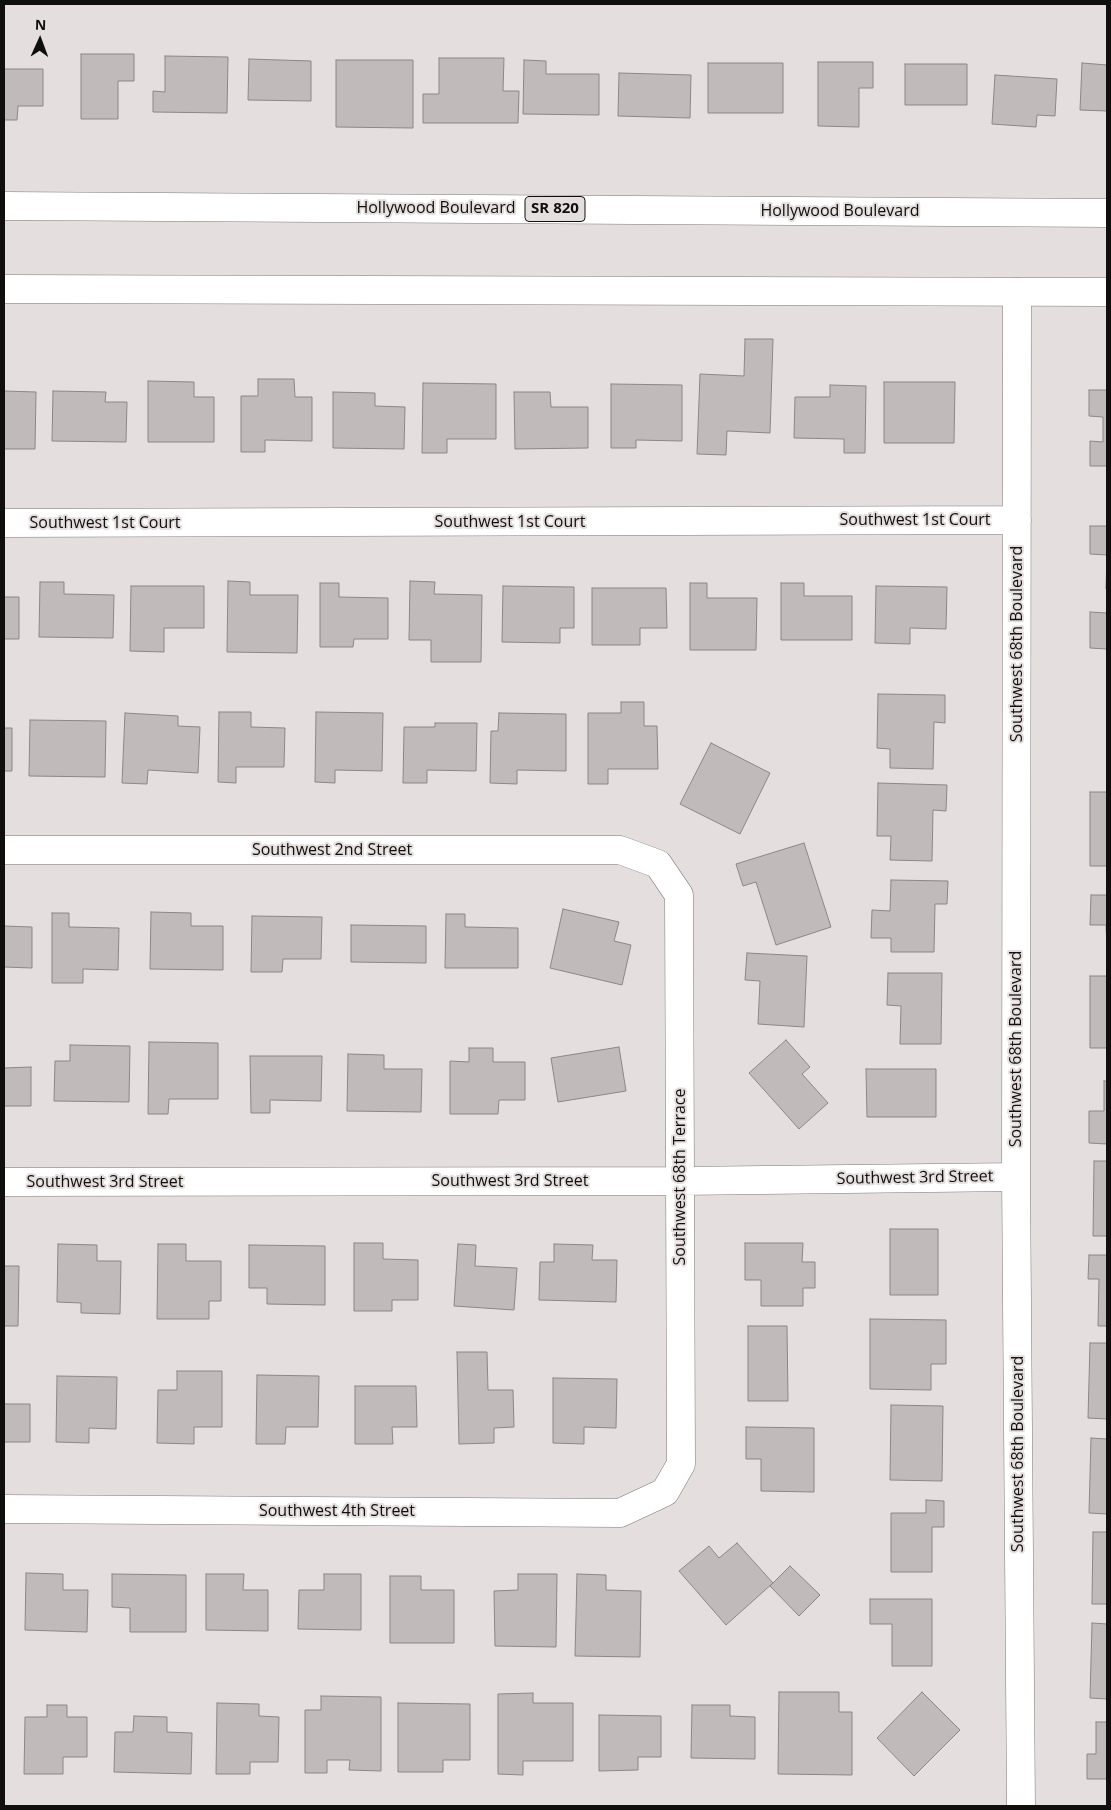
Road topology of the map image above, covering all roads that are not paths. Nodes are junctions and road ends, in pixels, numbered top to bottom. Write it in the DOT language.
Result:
graph roads {
  1 [pos="4,206"];
  2 [pos="1107,212"];
  3 [pos="4,289"];
  4 [pos="1017,292"];
  5 [pos="1107,292"];
  6 [pos="1017,520"];
  7 [pos="4,523"];
  8 [pos="4,850"];
  9 [pos="658,864"];
  10 [pos="1016,1177"];
  11 [pos="680,1181"];
  12 [pos="4,1182"];
  13 [pos="665,1492"];
  14 [pos="4,1509"];
  15 [pos="1021,1806"];
  1 -- 2 [label="main road, Hollywood Boulevard / SR 820"];
  3 -- 4 [label="main road"];
  4 -- 5 [label="main road"];
  4 -- 6 [label="main road, Southwest 68th Boulevard"];
  6 -- 7 [label="main road, Southwest 1st Court"];
  6 -- 10 [label="main road, Southwest 68th Boulevard"];
  8 -- 9 [label="main road, Southwest 2nd Street"];
  9 -- 11 [label="main road, Southwest 68th Terrace"];
  10 -- 11 [label="main road, Southwest 3rd Street"];
  10 -- 15 [label="main road, Southwest 68th Boulevard"];
  11 -- 12 [label="main road, Southwest 3rd Street"];
  11 -- 13 [label="main road, Southwest 68th Terrace"];
  13 -- 14 [label="main road, Southwest 4th Street"];
}
